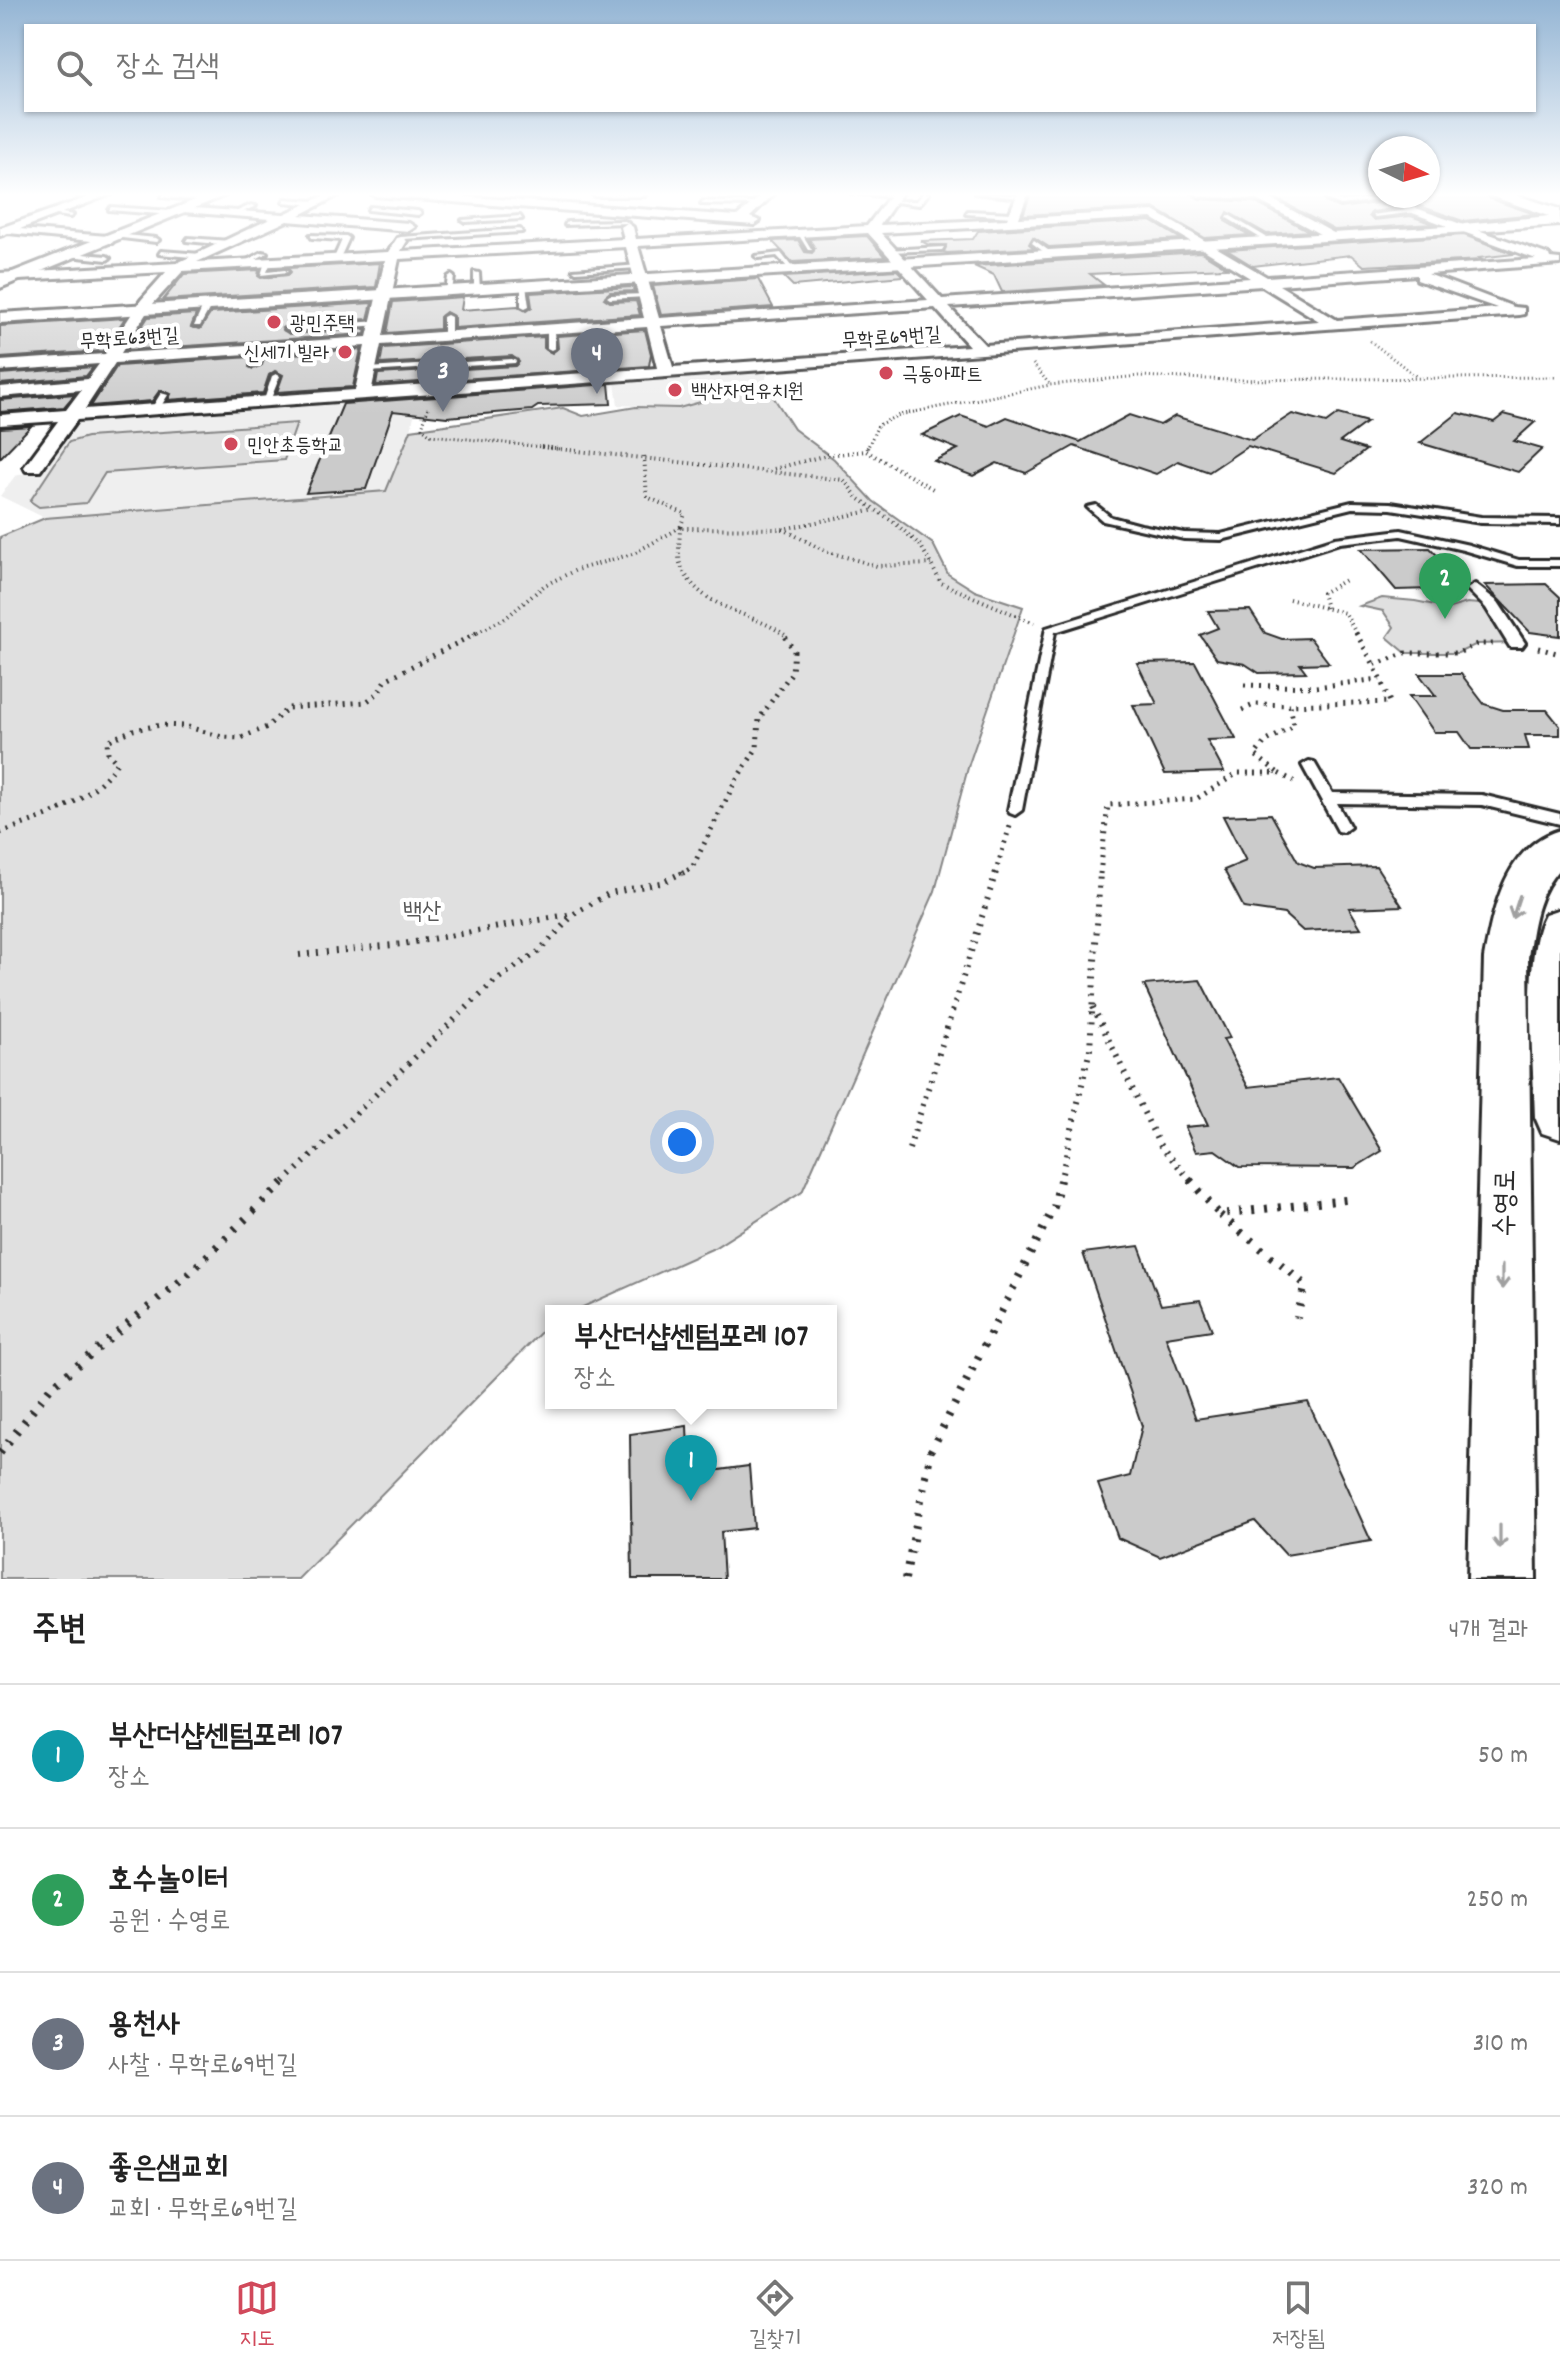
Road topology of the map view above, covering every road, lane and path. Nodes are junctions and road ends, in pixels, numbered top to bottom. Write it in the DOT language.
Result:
graph roads {
  1 [pos="42,267"];
  2 [pos="180,267"];
  3 [pos="185,267"];
  4 [pos="264,267"];
  5 [pos="391,267"];
  6 [pos="638,267"];
  7 [pos="790,267"];
  8 [pos="844,267"];
  9 [pos="904,267"];
  10 [pos="1241,267"];
  11 [pos="1497,267"];
  12 [pos="576,270"];
  13 [pos="793,270"];
  14 [pos="285,272"];
  15 [pos="1409,272"];
  16 [pos="19,276"];
  17 [pos="0,277"];
  18 [pos="642,280"];
  19 [pos="1265,282"];
  20 [pos="0,283"];
  21 [pos="523,286"];
  22 [pos="385,295"];
  23 [pos="610,297"];
  24 [pos="938,303"];
  25 [pos="207,306"];
  26 [pos="525,306"];
  27 [pos="141,310"];
  28 [pos="1519,311"];
  29 [pos="447,317"];
  30 [pos="0,318"];
  31 [pos="653,322"];
  32 [pos="379,323"];
  33 [pos="197,324"];
  34 [pos="1340,324"];
  35 [pos="289,329"];
  36 [pos="550,329"];
  37 [pos="447,336"];
  38 [pos="375,341"];
  39 [pos="261,348"];
  40 [pos="551,348"];
  41 [pos="981,350"];
  42 [pos="110,358"];
  43 [pos="512,361"];
  44 [pos="255,364"];
  45 [pos="0,366"];
  46 [pos="368,370"];
  47 [pos="666,372"];
  48 [pos="276,376"];
  49 [pos="1416,377"];
  50 [pos="1558,377"];
  51 [pos="93,384"];
  52 [pos="433,389"];
  53 [pos="0,392"];
  54 [pos="362,394"];
  55 [pos="266,401"];
  56 [pos="71,415"];
  57 [pos="0,420"];
  58 [pos="866,451"];
  59 [pos="644,456"];
  60 [pos="33,467"];
  61 [pos="769,471"];
  62 [pos="933,489"];
  63 [pos="1092,507"];
  64 [pos="875,510"];
  65 [pos="1560,521"];
  66 [pos="680,528"];
  67 [pos="783,529"];
  68 [pos="1560,563"];
  69 [pos="931,564"];
  70 [pos="1347,579"];
  71 [pos="1475,589"];
  72 [pos="1289,599"];
  73 [pos="1326,608"];
  74 [pos="1050,630"];
  75 [pos="1516,643"];
  76 [pos="1560,654"];
  77 [pos="1374,665"];
  78 [pos="1380,679"];
  79 [pos="1244,685"];
  80 [pos="1290,705"];
  81 [pos="1242,710"];
  82 [pos="1309,765"];
  83 [pos="1278,773"];
  84 [pos="1327,798"];
  85 [pos="1015,810"];
  86 [pos="1560,819"];
  87 [pos="1343,827"];
  88 [pos="0,833"];
  89 [pos="1560,844"];
  90 [pos="574,914"];
  91 [pos="1560,925"];
  92 [pos="299,955"];
  93 [pos="1092,1006"];
  94 [pos="1560,1117"];
  95 [pos="909,1149"];
  96 [pos="1354,1199"];
  97 [pos="1219,1214"];
  98 [pos="1297,1318"];
  99 [pos="0,1453"];
  100 [pos="905,1579"];
  101 [pos="1502,1579"];
  1 -- 16 [label="street"];
  2 -- 3 [label="street"];
  2 -- 16 [label="street"];
  2 -- 27 [label="street"];
  4 -- 14 [label="lane"];
  5 -- 22 [label="street"];
  6 -- 18 [label="street"];
  7 -- 13 [label="lane"];
  8 -- 13 [label="street"];
  9 -- 24 [label="street"];
  10 -- 19 [label="street"];
  11 -- 15 [label="street, 무학로63번길"];
  12 -- 18 [label="lane"];
  13 -- 18 [label="street"];
  15 -- 19 [label="street, 무학로63번길"];
  15 -- 28 [label="street, 무학로63번길"];
  16 -- 17 [label="street"];
  16 -- 20 [label="street"];
  18 -- 21 [label="street"];
  18 -- 23 [label="lane"];
  18 -- 31 [label="street"];
  19 -- 24 [label="street, 무학로63번길"];
  19 -- 34 [label="street"];
  21 -- 22 [label="street"];
  21 -- 26 [label="lane"];
  22 -- 25 [label="street"];
  22 -- 32 [label="street"];
  24 -- 31 [label="street, 무학로63번길"];
  24 -- 41 [label="street"];
  25 -- 27 [label="street"];
  25 -- 33 [label="lane"];
  27 -- 30 [label="street"];
  27 -- 42 [label="street"];
  28 -- 34 [label="street, 무학로69번길"];
  29 -- 37 [label="lane"];
  31 -- 36 [label="street, 무학로63번길"];
  31 -- 47 [label="street"];
  32 -- 35 [label="lane"];
  32 -- 38 [label="street"];
  34 -- 41 [label="street, 무학로69번길"];
  34 -- 49 [label="path"];
  36 -- 37 [label="street, 무학로63번길"];
  36 -- 40 [label="lane"];
  37 -- 38 [label="street, 무학로63번길"];
  38 -- 39 [label="street, 무학로63번길"];
  38 -- 46 [label="street"];
  39 -- 42 [label="street, 무학로63번길"];
  39 -- 44 [label="lane"];
  41 -- 47 [label="street, 무학로69번길"];
  42 -- 45 [label="street, 무학로63번길"];
  42 -- 51 [label="street"];
  43 -- 46 [label="lane"];
  46 -- 54 [label="street"];
  47 -- 52 [label="street, 무학로69번길"];
  48 -- 55 [label="lane"];
  49 -- 50 [label="path"];
  49 -- 58 [label="path"];
  51 -- 53 [label="street"];
  51 -- 56 [label="street"];
  52 -- 54 [label="street, 무학로69번길"];
  52 -- 59 [label="path"];
  54 -- 55 [label="street, 무학로69번길"];
  55 -- 56 [label="street, 무학로69번길"];
  56 -- 57 [label="street, 무학로69번길"];
  56 -- 60 [label="street"];
  58 -- 61 [label="path"];
  58 -- 62 [label="path"];
  59 -- 61 [label="path"];
  59 -- 66 [label="path"];
  61 -- 64 [label="path"];
  63 -- 65 [label="lane"];
  64 -- 67 [label="path"];
  64 -- 69 [label="path"];
  66 -- 67 [label="path"];
  66 -- 88 [label="path"];
  66 -- 90 [label="path"];
  67 -- 69 [label="path"];
  68 -- 74 [label="lane"];
  69 -- 74 [label="path"];
  70 -- 73 [label="path"];
  71 -- 75 [label="street"];
  72 -- 73 [label="path"];
  73 -- 77 [label="path"];
  74 -- 85 [label="lane"];
  75 -- 76 [label="path"];
  75 -- 77 [label="path"];
  77 -- 78 [label="path"];
  78 -- 79 [label="path"];
  78 -- 80 [label="path"];
  80 -- 81 [label="path"];
  80 -- 83 [label="path"];
  82 -- 84 [label="lane"];
  83 -- 84 [label="path"];
  83 -- 93 [label="path"];
  84 -- 86 [label="lane"];
  84 -- 87 [label="lane"];
  85 -- 95 [label="path"];
  89 -- 101 [label="main road, 수영로, one-way"];
  90 -- 92 [label="path"];
  90 -- 99 [label="path"];
  91 -- 94 [label="main road"];
  93 -- 97 [label="path"];
  93 -- 100 [label="path"];
  96 -- 97 [label="path"];
  97 -- 98 [label="path"];
}
